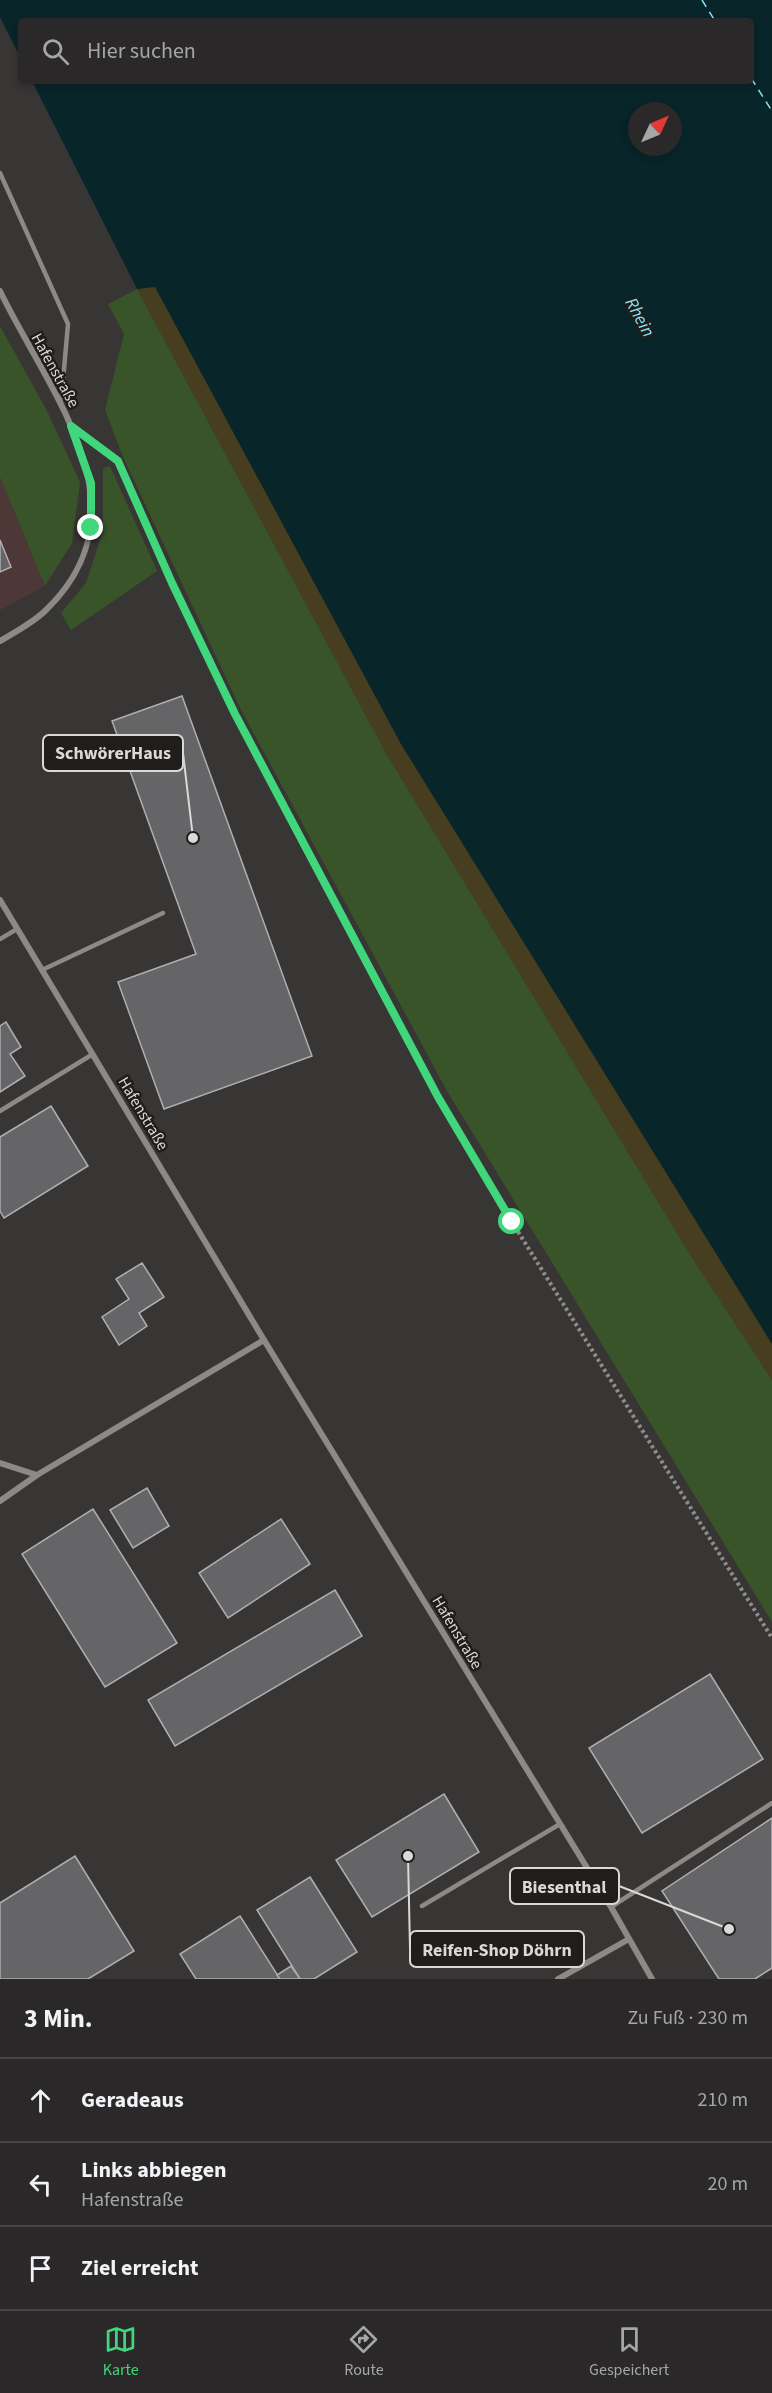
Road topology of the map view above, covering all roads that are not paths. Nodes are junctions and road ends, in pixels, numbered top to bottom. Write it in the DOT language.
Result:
graph roads {
  1 [pos="0,173"];
  2 [pos="0,291"];
  3 [pos="61,403"];
  4 [pos="0,641"];
  5 [pos="0,900"];
  6 [pos="163,913"];
  7 [pos="17,929"];
  8 [pos="0,939"];
  9 [pos="42,970"];
  10 [pos="93,1054"];
  11 [pos="0,1111"];
  12 [pos="264,1340"];
  13 [pos="0,1463"];
  14 [pos="37,1475"];
  15 [pos="0,1501"];
  16 [pos="772,1803"];
  17 [pos="560,1824"];
  18 [pos="422,1906"];
  19 [pos="610,1907"];
  20 [pos="629,1939"];
  21 [pos="558,1979"];
  22 [pos="652,1979"];
  1 -- 3 [label="lane"];
  2 -- 3 [label="street, Hafenstraße"];
  3 -- 4 [label="street, Hafenstraße"];
  5 -- 7 [label="street, Hafenstraße"];
  6 -- 9 [label="lane"];
  7 -- 8 [label="lane"];
  7 -- 9 [label="street, Hafenstraße"];
  9 -- 10 [label="street, Hafenstraße"];
  10 -- 11 [label="lane"];
  10 -- 12 [label="street, Hafenstraße"];
  12 -- 14 [label="street"];
  12 -- 17 [label="street, Hafenstraße"];
  13 -- 14 [label="street"];
  14 -- 15 [label="street"];
  16 -- 19 [label="lane"];
  17 -- 18 [label="lane"];
  17 -- 19 [label="street, Hafenstraße"];
  19 -- 20 [label="street, Hafenstraße"];
  20 -- 21 [label="street"];
  20 -- 22 [label="street, Hafenstraße"];
}
